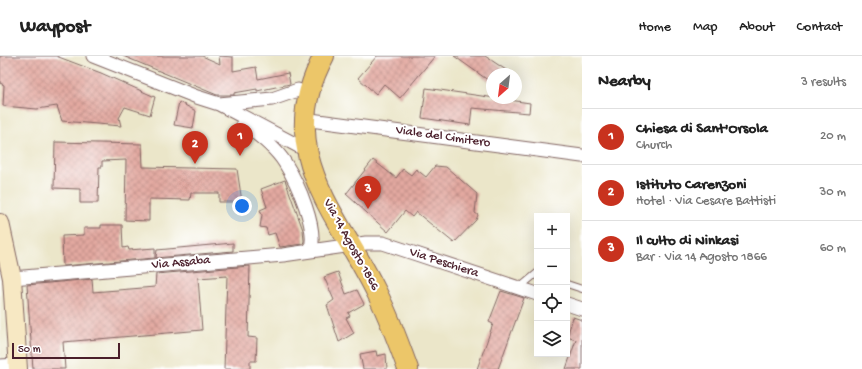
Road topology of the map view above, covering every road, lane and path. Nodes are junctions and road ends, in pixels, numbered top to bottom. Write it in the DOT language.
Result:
graph roads {
  1 [pos="94,56"];
  2 [pos="313,56"];
  3 [pos="324,56"];
  4 [pos="298,90"];
  5 [pos="219,104"];
  6 [pos="304,119"];
  7 [pos="306,150"];
  8 [pos="582,156"];
  9 [pos="0,223"];
  10 [pos="350,245"];
  11 [pos="310,251"];
  12 [pos="534,276"];
  13 [pos="12,278"];
  14 [pos="570,285"];
  15 [pos="519,288"];
  16 [pos="582,289"];
  17 [pos="534,293"];
  18 [pos="570,305"];
  19 [pos="582,309"];
  20 [pos="0,366"];
  21 [pos="18,367"];
  22 [pos="408,369"];
  1 -- 5 [label="street"];
  2 -- 4 [label="main road, Via 14 Agosto 1866"];
  3 -- 6 [label="main road, Via 14 Agosto 1866"];
  4 -- 5 [label="street"];
  4 -- 6 [label="main road, Via 14 Agosto 1866"];
  5 -- 7 [label="street"];
  5 -- 11 [label="street"];
  6 -- 7 [label="main road, Via 14 Agosto 1866"];
  6 -- 8 [label="street, Viale del Cimitero"];
  7 -- 10 [label="main road, Via 14 Agosto 1866"];
  9 -- 13 [label="street"];
  10 -- 11 [label="street, Via Assaba"];
  10 -- 15 [label="street, Via Peschiera"];
  10 -- 22 [label="main road, Via 14 Agosto 1866"];
  11 -- 13 [label="street, Via Assaba"];
  12 -- 15 [label="lane"];
  13 -- 21 [label="street"];
  14 -- 16 [label="lane"];
  15 -- 17 [label="street, Via Peschiera"];
  18 -- 19 [label="street"];
  20 -- 21 [label="street"];
}
